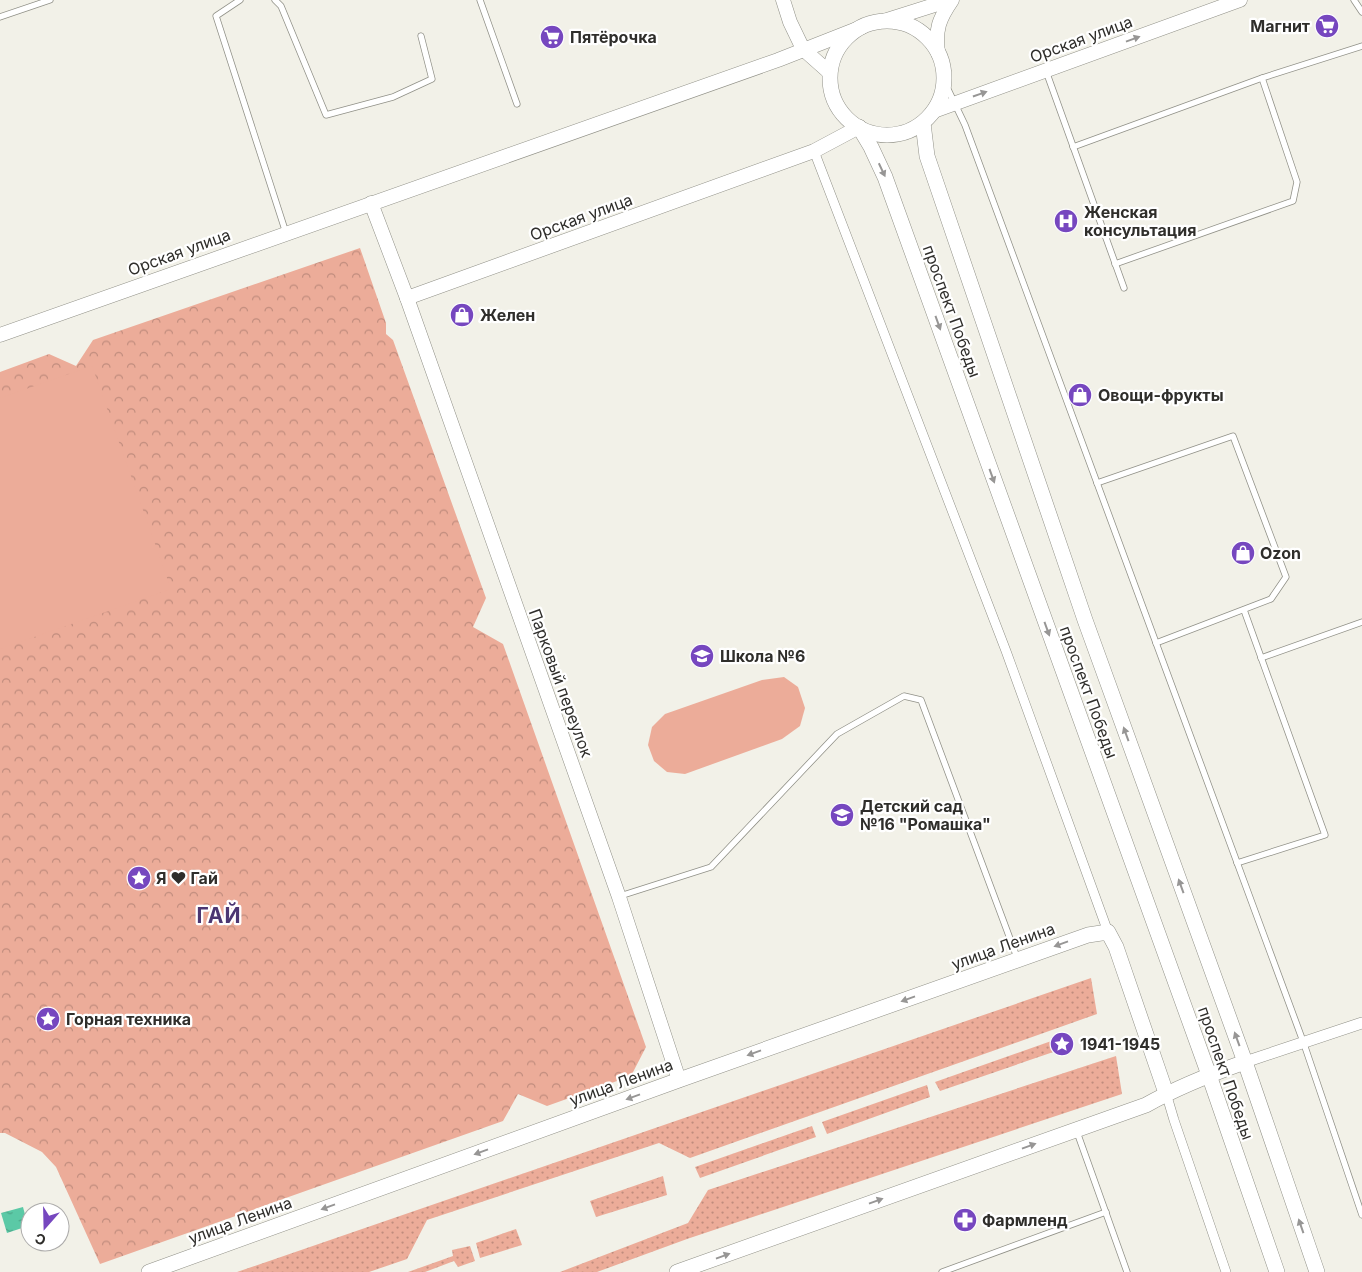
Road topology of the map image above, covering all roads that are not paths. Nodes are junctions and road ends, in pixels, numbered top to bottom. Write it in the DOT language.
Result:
graph roads {
  1 [pos="50,0"];
  2 [pos="240,0"];
  3 [pos="275,0"];
  4 [pos="480,0"];
  5 [pos="783,0"];
  6 [pos="951,0"];
  7 [pos="1240,0"];
  8 [pos="1354,0"];
  9 [pos="1362,12"];
  10 [pos="0,17"];
  11 [pos="884,21"];
  12 [pos="862,27"];
  13 [pos="421,36"];
  14 [pos="1362,46"];
  15 [pos="803,49"];
  16 [pos="938,53"];
  17 [pos="1046,71"];
  18 [pos="830,73"];
  19 [pos="1262,78"];
  20 [pos="944,81"];
  21 [pos="955,102"];
  22 [pos="517,104"];
  23 [pos="934,111"];
  24 [pos="923,123"];
  25 [pos="859,127"];
  26 [pos="1073,148"];
  27 [pos="814,151"];
  28 [pos="371,203"];
  29 [pos="286,233"];
  30 [pos="1115,264"];
  31 [pos="1124,288"];
  32 [pos="407,298"];
  33 [pos="0,335"];
  34 [pos="1097,483"];
  35 [pos="1244,610"];
  36 [pos="1362,622"];
  37 [pos="1156,642"];
  38 [pos="1261,658"];
  39 [pos="1237,863"];
  40 [pos="619,897"];
  41 [pos="1108,932"];
  42 [pos="1018,960"];
  43 [pos="1362,1023"];
  44 [pos="1304,1044"];
  45 [pos="1245,1062"];
  46 [pos="1209,1075"];
  47 [pos="679,1080"];
  48 [pos="1166,1093"];
  49 [pos="1076,1130"];
  50 [pos="1106,1212"];
  51 [pos="1362,1215"];
  52 [pos="149,1272"];
  53 [pos="677,1272"];
  54 [pos="942,1272"];
  55 [pos="1127,1272"];
  56 [pos="1226,1272"];
  57 [pos="1277,1272"];
  58 [pos="1317,1272"];
  1 -- 10 [label="lane"];
  2 -- 29 [label="lane"];
  3 -- 13 [label="lane"];
  4 -- 22 [label="lane"];
  5 -- 15 [label="street"];
  6 -- 11 [label="street"];
  6 -- 16 [label="street"];
  17 -- 7 [label="street, Орская улица, one-way"];
  8 -- 9 [label="lane"];
  11 -- 12 [label="main road"];
  11 -- 16 [label="main road"];
  12 -- 15 [label="street, Орская улица"];
  12 -- 18 [label="main road"];
  14 -- 19 [label="lane"];
  15 -- 18 [label="street"];
  15 -- 28 [label="street, Орская улица"];
  16 -- 20 [label="main road"];
  21 -- 17 [label="street, Орская улица, one-way"];
  17 -- 26 [label="lane"];
  18 -- 25 [label="main road"];
  19 -- 26 [label="lane"];
  19 -- 30 [label="lane"];
  20 -- 21 [label="lane"];
  20 -- 23 [label="main road"];
  21 -- 23 [label="street, Орская улица"];
  21 -- 34 [label="lane"];
  23 -- 24 [label="main road"];
  24 -- 25 [label="main road"];
  45 -- 24 [label="main road, проспект Победы, one-way"];
  25 -- 27 [label="street, Орская улица"];
  25 -- 46 [label="main road, проспект Победы, one-way"];
  26 -- 30 [label="lane"];
  27 -- 32 [label="street, Орская улица"];
  27 -- 41 [label="street"];
  28 -- 29 [label="street, Орская улица"];
  28 -- 32 [label="street"];
  29 -- 33 [label="street, Орская улица"];
  30 -- 31 [label="lane"];
  32 -- 40 [label="street, Парковый переулок"];
  34 -- 35 [label="lane"];
  34 -- 37 [label="lane"];
  35 -- 37 [label="lane"];
  35 -- 38 [label="lane"];
  36 -- 38 [label="lane"];
  37 -- 39 [label="lane"];
  38 -- 39 [label="lane"];
  39 -- 44 [label="lane"];
  40 -- 42 [label="lane"];
  40 -- 47 [label="street, Парковый переулок"];
  41 -- 42 [label="main road, улица Ленина, one-way"];
  41 -- 48 [label="main road"];
  42 -- 47 [label="main road, улица Ленина, one-way"];
  43 -- 44 [label="street"];
  44 -- 45 [label="street"];
  44 -- 51 [label="lane"];
  45 -- 46 [label="main road"];
  58 -- 45 [label="main road, проспект Победы, one-way"];
  46 -- 48 [label="main road"];
  46 -- 57 [label="main road, проспект Победы"];
  47 -- 52 [label="main road, улица Ленина, one-way"];
  48 -- 49 [label="main road"];
  48 -- 56 [label="street"];
  49 -- 50 [label="lane"];
  53 -- 49 [label="main road, one-way"];
  50 -- 54 [label="lane"];
  50 -- 55 [label="lane"];
}
